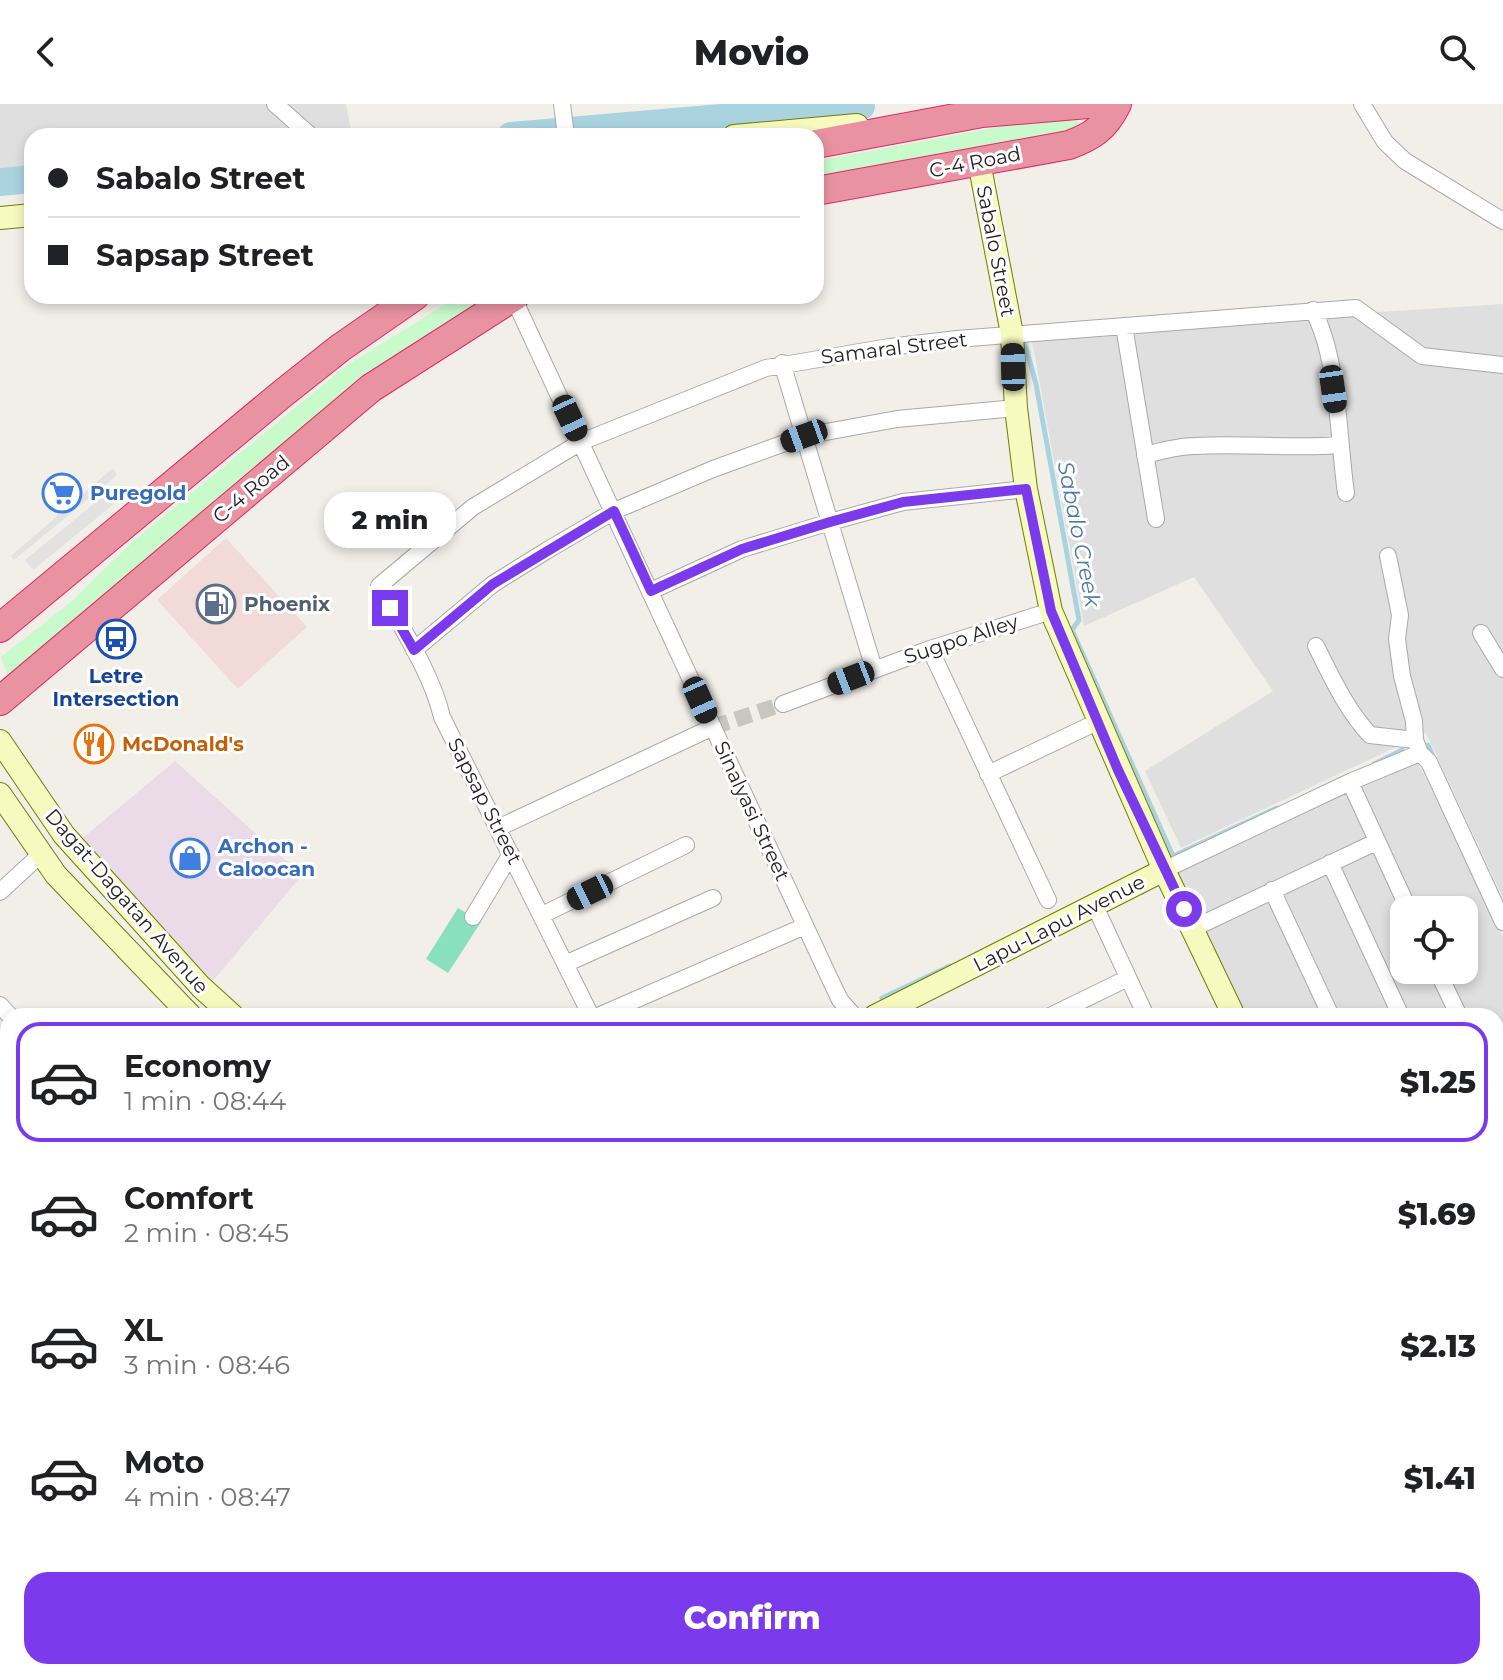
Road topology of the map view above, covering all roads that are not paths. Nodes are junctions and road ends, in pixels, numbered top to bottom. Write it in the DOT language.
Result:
graph roads {
  1 [pos="275,104"];
  2 [pos="562,104"];
  3 [pos="1088,104"];
  4 [pos="1117,104"];
  5 [pos="1362,104"];
  6 [pos="982,113"];
  7 [pos="302,128"];
  8 [pos="565,128"];
  9 [pos="820,128"];
  10 [pos="824,143"];
  11 [pos="979,162"];
  12 [pos="824,190"];
  13 [pos="24,216"];
  14 [pos="0,218"];
  15 [pos="1503,221"];
  16 [pos="403,304"];
  17 [pos="503,304"];
  18 [pos="517,304"];
  19 [pos="1313,310"];
  20 [pos="1124,326"];
  21 [pos="1012,334"];
  22 [pos="782,363"];
  23 [pos="1503,365"];
  24 [pos="1016,408"];
  25 [pos="804,436"];
  26 [pos="581,442"];
  27 [pos="1341,445"];
  28 [pos="1145,455"];
  29 [pos="1026,489"];
  30 [pos="1346,493"];
  31 [pos="614,511"];
  32 [pos="1156,519"];
  33 [pos="830,522"];
  34 [pos="1388,556"];
  35 [pos="379,586"];
  36 [pos="651,591"];
  37 [pos="1051,611"];
  38 [pos="0,628"];
  39 [pos="1481,633"];
  40 [pos="1316,646"];
  41 [pos="930,649"];
  42 [pos="414,650"];
  43 [pos="874,669"];
  44 [pos="1503,669"];
  45 [pos="0,701"];
  46 [pos="783,704"];
  47 [pos="1097,722"];
  48 [pos="713,727"];
  49 [pos="0,741"];
  50 [pos="1417,747"];
  51 [pos="988,774"];
  52 [pos="1350,782"];
  53 [pos="0,794"];
  54 [pos="498,828"];
  55 [pos="1376,842"];
  56 [pos="686,845"];
  57 [pos="511,854"];
  58 [pos="40,855"];
  59 [pos="1330,863"];
  60 [pos="1164,870"];
  61 [pos="1272,890"];
  62 [pos="0,892"];
  63 [pos="1402,896"];
  64 [pos="713,898"];
  65 [pos="1048,900"];
  66 [pos="1094,904"];
  67 [pos="542,915"];
  68 [pos="473,917"];
  69 [pos="1503,922"];
  70 [pos="805,926"];
  71 [pos="1194,928"];
  72 [pos="565,964"];
  73 [pos="1128,978"];
  74 [pos="1444,984"];
  75 [pos="183,1008"];
  76 [pos="224,1008"];
  77 [pos="587,1008"];
  78 [pos="616,1008"];
  79 [pos="847,1008"];
  80 [pos="891,1008"];
  81 [pos="1066,1008"];
  82 [pos="1142,1008"];
  83 [pos="1230,1008"];
  84 [pos="1327,1008"];
  85 [pos="1397,1008"];
  86 [pos="1455,1008"];
  1 -- 7 [label="street"];
  2 -- 8 [label="street"];
  3 -- 6 [label="highway"];
  4 -- 11 [label="highway, C-4 Road"];
  5 -- 15 [label="street"];
  6 -- 9 [label="street"];
  6 -- 10 [label="highway"];
  11 -- 12 [label="highway, C-4 Road"];
  11 -- 21 [label="street, Sabalo Street"];
  13 -- 14 [label="street"];
  16 -- 38 [label="highway"];
  17 -- 45 [label="highway, C-4 Road"];
  18 -- 26 [label="street, Sinalyasi Street"];
  19 -- 20 [label="street, Samaral Street"];
  19 -- 23 [label="street, Samaral Street"];
  19 -- 27 [label="street"];
  20 -- 21 [label="street, Samaral Street"];
  20 -- 28 [label="street"];
  21 -- 22 [label="street, Samaral Street"];
  21 -- 24 [label="street, Sabalo Street"];
  22 -- 25 [label="street"];
  22 -- 26 [label="street, Samaral Street"];
  24 -- 25 [label="street"];
  24 -- 29 [label="street, Sabalo Street"];
  25 -- 31 [label="street"];
  25 -- 33 [label="street"];
  26 -- 31 [label="street, Sinalyasi Street"];
  26 -- 35 [label="street, Samaral Street"];
  27 -- 28 [label="street"];
  27 -- 30 [label="street"];
  28 -- 32 [label="street"];
  29 -- 33 [label="street"];
  29 -- 37 [label="street, Sabalo Street"];
  31 -- 36 [label="street, Sinalyasi Street"];
  31 -- 42 [label="street"];
  33 -- 36 [label="street"];
  33 -- 43 [label="street"];
  34 -- 50 [label="street"];
  35 -- 42 [label="street, Sapsap Street"];
  36 -- 48 [label="street, Sinalyasi Street"];
  37 -- 41 [label="street, Sugpo Alley"];
  37 -- 47 [label="street, Sabalo Street"];
  39 -- 44 [label="street"];
  40 -- 50 [label="street"];
  41 -- 43 [label="street, Sugpo Alley"];
  41 -- 51 [label="street"];
  42 -- 54 [label="street, Sapsap Street"];
  43 -- 46 [label="street, Sugpo Alley"];
  47 -- 51 [label="street"];
  47 -- 60 [label="street, Sabalo Street"];
  48 -- 54 [label="street"];
  48 -- 70 [label="street, Sinalyasi Street"];
  49 -- 76 [label="street, Dagat-Dagatan Avenue"];
  50 -- 52 [label="street, Lapu-Lapu Avenue"];
  50 -- 69 [label="street"];
  51 -- 65 [label="street"];
  52 -- 55 [label="street"];
  52 -- 60 [label="street, Lapu-Lapu Avenue"];
  53 -- 58 [label="street, Dagat-Dagatan Avenue"];
  54 -- 57 [label="street, Sapsap Street"];
  55 -- 59 [label="street"];
  55 -- 63 [label="street"];
  56 -- 67 [label="street"];
  57 -- 67 [label="street, Sapsap Street"];
  57 -- 68 [label="street"];
  58 -- 62 [label="street"];
  58 -- 75 [label="street, Dagat-Dagatan Avenue"];
  59 -- 61 [label="street"];
  59 -- 85 [label="street"];
  60 -- 66 [label="street, Lapu-Lapu Avenue"];
  60 -- 71 [label="street, Sabalo Street"];
  61 -- 71 [label="street"];
  61 -- 84 [label="street"];
  64 -- 72 [label="street"];
  66 -- 73 [label="street"];
  66 -- 80 [label="street, Lapu-Lapu Avenue"];
  67 -- 72 [label="street, Sapsap Street"];
  70 -- 78 [label="street"];
  70 -- 79 [label="street, Sinalyasi Street"];
  71 -- 83 [label="street, Sabalo Street"];
  72 -- 77 [label="street, Sapsap Street"];
  73 -- 81 [label="street"];
  73 -- 82 [label="street"];
  74 -- 86 [label="street"];
}
